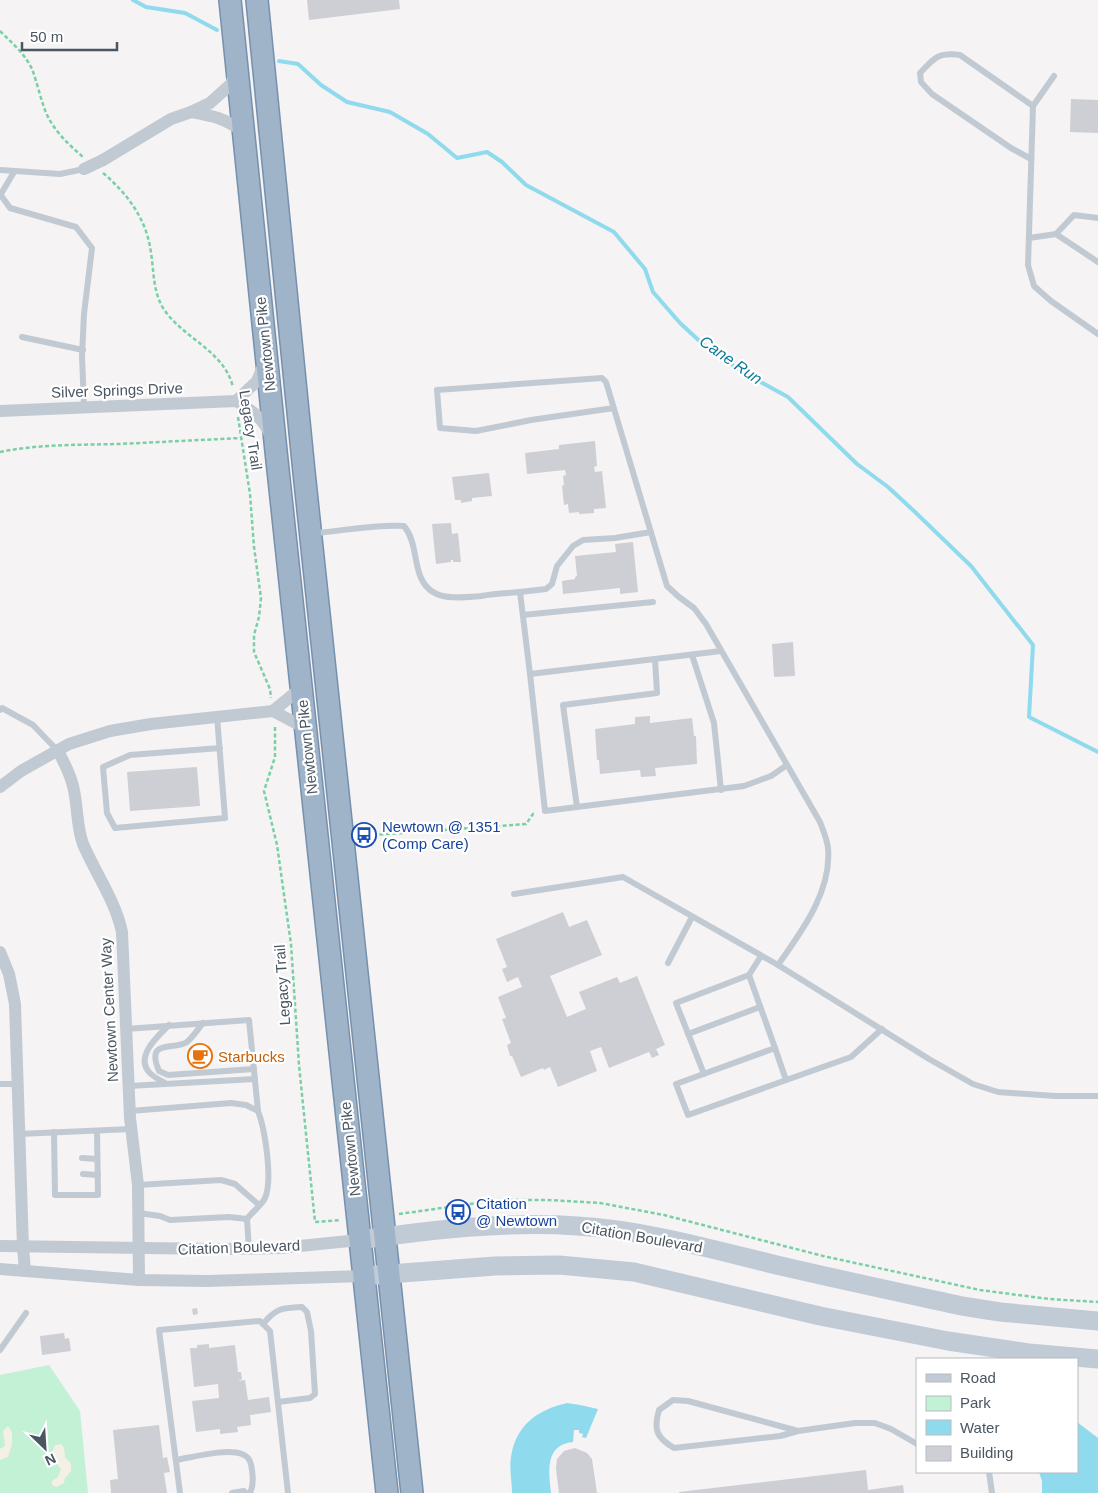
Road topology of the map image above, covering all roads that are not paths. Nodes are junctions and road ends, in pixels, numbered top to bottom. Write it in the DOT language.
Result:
graph roads {
  1 [pos="230,0"];
  2 [pos="257,0"];
  3 [pos="237,66"];
  4 [pos="1054,76"];
  5 [pos="1034,106"];
  6 [pos="191,112"];
  7 [pos="244,132"];
  8 [pos="1031,159"];
  9 [pos="85,164"];
  10 [pos="0,170"];
  11 [pos="14,172"];
  12 [pos="0,194"];
  13 [pos="1098,218"];
  14 [pos="1056,234"];
  15 [pos="1029,238"];
  16 [pos="1098,262"];
  17 [pos="1098,334"];
  18 [pos="22,337"];
  19 [pos="265,349"];
  20 [pos="83,350"];
  21 [pos="236,401"];
  22 [pos="84,407"];
  23 [pos="614,408"];
  24 [pos="0,411"];
  25 [pos="277,458"];
  26 [pos="651,532"];
  27 [pos="310,533"];
  28 [pos="520,592"];
  29 [pos="653,602"];
  30 [pos="523,615"];
  31 [pos="721,651"];
  32 [pos="692,655"];
  33 [pos="655,659"];
  34 [pos="530,674"];
  35 [pos="301,688"];
  36 [pos="1,708"];
  37 [pos="273,711"];
  38 [pos="217,716"];
  39 [pos="305,728"];
  40 [pos="220,748"];
  41 [pos="58,751"];
  42 [pos="787,765"];
  43 [pos="0,787"];
  44 [pos="721,790"];
  45 [pos="577,807"];
  46 [pos="514,894"];
  47 [pos="692,917"];
  48 [pos="0,952"];
  49 [pos="761,956"];
  50 [pos="668,963"];
  51 [pos="778,965"];
  52 [pos="749,975"];
  53 [pos="760,1007"];
  54 [pos="203,1023"];
  55 [pos="169,1026"];
  56 [pos="126,1029"];
  57 [pos="882,1029"];
  58 [pos="688,1034"];
  59 [pos="775,1048"];
  60 [pos="254,1069"];
  61 [pos="704,1074"];
  62 [pos="255,1078"];
  63 [pos="786,1080"];
  64 [pos="0,1084"];
  65 [pos="18,1084"];
  66 [pos="166,1084"];
  67 [pos="129,1086"];
  68 [pos="1098,1096"];
  69 [pos="130,1111"];
  70 [pos="258,1111"];
  71 [pos="131,1129"];
  72 [pos="97,1131"];
  73 [pos="54,1132"];
  74 [pos="19,1134"];
  75 [pos="82,1158"];
  76 [pos="98,1159"];
  77 [pos="83,1174"];
  78 [pos="98,1175"];
  79 [pos="138,1185"];
  80 [pos="259,1205"];
  81 [pos="138,1213"];
  82 [pos="248,1219"];
  83 [pos="384,1236"];
  84 [pos="359,1240"];
  85 [pos="0,1246"];
  86 [pos="22,1247"];
  87 [pos="138,1248"];
  88 [pos="248,1249"];
  89 [pos="0,1269"];
  90 [pos="25,1271"];
  91 [pos="388,1274"];
  92 [pos="363,1276"];
  93 [pos="139,1280"];
  94 [pos="26,1313"];
  95 [pos="1098,1321"];
  96 [pos="263,1324"];
  97 [pos="0,1350"];
  98 [pos="1098,1359"];
  99 [pos="278,1402"];
  100 [pos="798,1431"];
  101 [pos="916,1443"];
  102 [pos="176,1460"];
  103 [pos="989,1473"];
  104 [pos="180,1493"];
  105 [pos="232,1493"];
  106 [pos="246,1493"];
  107 [pos="250,1493"];
  108 [pos="288,1493"];
  109 [pos="387,1493"];
  110 [pos="412,1493"];
  111 [pos="992,1493"];
  1 -- 3 [label="highway, Newtown Pike"];
  2 -- 27 [label="highway, Newtown Pike"];
  3 -- 6 [label="street"];
  3 -- 7 [label="highway, Newtown Pike"];
  4 -- 5 [label="lane"];
  5 -- 8 [label="lane"];
  5 -- 8 [label="lane"];
  6 -- 7 [label="street"];
  6 -- 9 [label="street, bridge"];
  7 -- 19 [label="highway, Newtown Pike"];
  8 -- 15 [label="lane"];
  9 -- 11 [label="lane"];
  10 -- 11 [label="lane"];
  11 -- 12 [label="lane"];
  12 -- 20 [label="lane"];
  13 -- 14 [label="lane"];
  14 -- 15 [label="lane"];
  14 -- 16 [label="lane"];
  15 -- 17 [label="lane"];
  18 -- 20 [label="lane"];
  19 -- 21 [label="street"];
  19 -- 25 [label="highway, Newtown Pike"];
  20 -- 22 [label="lane"];
  21 -- 22 [label="street, Silver Springs Drive"];
  21 -- 25 [label="street"];
  22 -- 24 [label="street, Silver Springs Drive"];
  23 -- 23 [label="lane"];
  23 -- 26 [label="lane"];
  25 -- 27 [label="highway"];
  25 -- 35 [label="highway, Newtown Pike"];
  26 -- 28 [label="lane"];
  26 -- 31 [label="lane"];
  27 -- 28 [label="lane"];
  27 -- 83 [label="highway, Newtown Pike"];
  28 -- 30 [label="lane"];
  29 -- 30 [label="lane"];
  30 -- 34 [label="lane"];
  31 -- 32 [label="lane"];
  31 -- 42 [label="lane"];
  32 -- 33 [label="lane"];
  32 -- 44 [label="lane"];
  33 -- 34 [label="lane"];
  33 -- 45 [label="lane"];
  34 -- 45 [label="lane"];
  35 -- 37 [label="street"];
  35 -- 39 [label="highway, Newtown Pike"];
  36 -- 41 [label="lane"];
  37 -- 38 [label="street"];
  37 -- 39 [label="street"];
  38 -- 40 [label="lane"];
  38 -- 41 [label="street"];
  39 -- 84 [label="highway, Newtown Pike"];
  40 -- 40 [label="lane"];
  41 -- 43 [label="street"];
  41 -- 56 [label="street, Newtown Center Way"];
  42 -- 44 [label="lane"];
  42 -- 51 [label="lane"];
  44 -- 45 [label="lane"];
  46 -- 47 [label="lane"];
  47 -- 49 [label="lane"];
  47 -- 50 [label="lane"];
  48 -- 65 [label="street"];
  49 -- 51 [label="lane"];
  49 -- 52 [label="lane"];
  51 -- 57 [label="lane"];
  52 -- 53 [label="lane"];
  52 -- 58 [label="lane"];
  53 -- 58 [label="lane"];
  53 -- 59 [label="lane"];
  54 -- 55 [label="lane"];
  54 -- 60 [label="lane"];
  54 -- 60 [label="lane"];
  55 -- 56 [label="lane"];
  55 -- 66 [label="lane"];
  56 -- 67 [label="street, Newtown Center Way"];
  57 -- 63 [label="lane"];
  57 -- 68 [label="lane"];
  58 -- 61 [label="lane"];
  59 -- 61 [label="lane"];
  59 -- 63 [label="lane"];
  60 -- 62 [label="lane"];
  61 -- 63 [label="lane"];
  62 -- 66 [label="lane"];
  62 -- 70 [label="lane"];
  64 -- 65 [label="lane"];
  65 -- 74 [label="street"];
  66 -- 67 [label="lane"];
  67 -- 69 [label="street, Newtown Center Way"];
  69 -- 70 [label="lane"];
  69 -- 71 [label="street, Newtown Center Way"];
  70 -- 80 [label="lane"];
  71 -- 72 [label="lane"];
  71 -- 79 [label="street, Newtown Center Way"];
  72 -- 73 [label="lane"];
  72 -- 76 [label="lane"];
  73 -- 74 [label="lane"];
  73 -- 78 [label="lane"];
  74 -- 86 [label="street"];
  75 -- 76 [label="lane"];
  76 -- 78 [label="lane"];
  77 -- 78 [label="lane"];
  79 -- 80 [label="lane"];
  79 -- 81 [label="street, Newtown Center Way"];
  80 -- 82 [label="lane"];
  81 -- 82 [label="lane"];
  81 -- 87 [label="street, Newtown Center Way"];
  82 -- 88 [label="lane"];
  83 -- 84 [label="main road, Citation Boulevard"];
  83 -- 91 [label="highway, Newtown Pike"];
  83 -- 95 [label="main road, Citation Boulevard"];
  84 -- 88 [label="street, Citation Boulevard"];
  84 -- 92 [label="highway, Newtown Pike"];
  85 -- 86 [label="street, Citation Boulevard"];
  86 -- 87 [label="street, Citation Boulevard"];
  86 -- 90 [label="street"];
  87 -- 88 [label="street, Citation Boulevard"];
  87 -- 93 [label="street, Newtown Center Way"];
  89 -- 90 [label="street, Citation Boulevard"];
  90 -- 93 [label="street, Citation Boulevard"];
  91 -- 92 [label="main road, Citation Boulevard"];
  91 -- 98 [label="main road, Citation Boulevard"];
  91 -- 110 [label="highway, Newtown Pike"];
  92 -- 93 [label="street, Citation Boulevard"];
  92 -- 109 [label="highway, Newtown Pike"];
  94 -- 97 [label="lane"];
  96 -- 99 [label="lane"];
  96 -- 99 [label="lane"];
  96 -- 102 [label="lane"];
  99 -- 108 [label="lane"];
  100 -- 100 [label="lane"];
  100 -- 101 [label="lane"];
  102 -- 104 [label="lane"];
  102 -- 107 [label="lane"];
  103 -- 111 [label="lane"];
  105 -- 106 [label="lane"];
}
